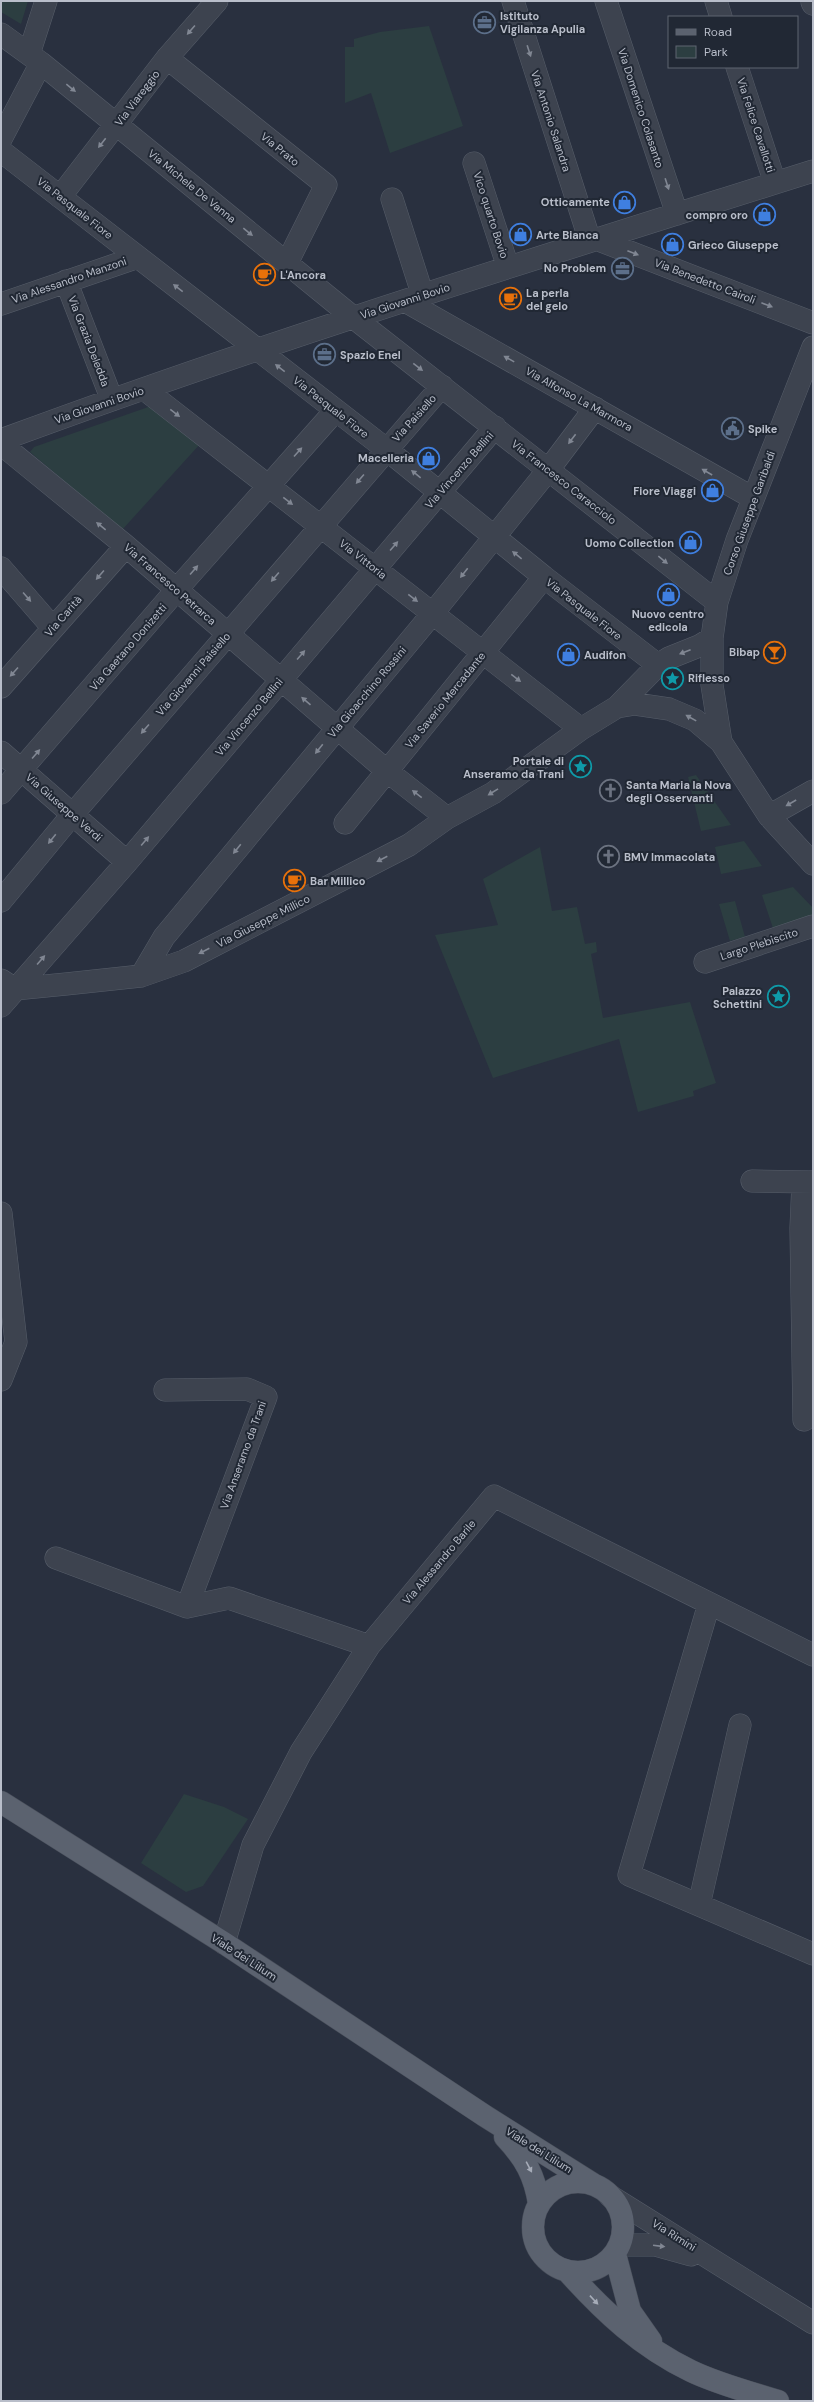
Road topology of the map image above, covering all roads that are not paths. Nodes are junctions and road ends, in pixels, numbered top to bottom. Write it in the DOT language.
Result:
graph roads {
  1 [pos="46,1"];
  2 [pos="216,1"];
  3 [pos="512,1"];
  4 [pos="606,1"];
  5 [pos="716,1"];
  6 [pos="721,16"];
  7 [pos="1,34"];
  8 [pos="167,58"];
  9 [pos="35,59"];
  10 [pos="737,68"];
  11 [pos="117,124"];
  12 [pos="1,139"];
  13 [pos="1,151"];
  14 [pos="474,163"];
  15 [pos="813,171"];
  16 [pos="775,183"];
  17 [pos="60,197"];
  18 [pos="392,199"];
  19 [pos="677,214"];
  20 [pos="593,240"];
  21 [pos="138,257"];
  22 [pos="287,263"];
  23 [pos="508,267"];
  24 [pos="66,281"];
  25 [pos="414,299"];
  26 [pos="1,304"];
  27 [pos="354,318"];
  28 [pos="813,323"];
  29 [pos="813,347"];
  30 [pos="258,350"];
  31 [pos="442,386"];
  32 [pos="144,389"];
  33 [pos="112,400"];
  34 [pos="595,408"];
  35 [pos="335,411"];
  36 [pos="495,427"];
  37 [pos="1,440"];
  38 [pos="1,444"];
  39 [pos="386,449"];
  40 [pos="549,469"];
  41 [pos="268,486"];
  42 [pos="440,493"];
  43 [pos="753,498"];
  44 [pos="319,525"];
  45 [pos="493,536"];
  46 [pos="126,546"];
  47 [pos="1,568"];
  48 [pos="375,569"];
  49 [pos="544,577"];
  50 [pos="177,590"];
  51 [pos="717,602"];
  52 [pos="432,613"];
  53 [pos="53,628"];
  54 [pos="228,634"];
  55 [pos="712,638"];
  56 [pos="483,653"];
  57 [pos="658,665"];
  58 [pos="281,679"];
  59 [pos="1,687"];
  60 [pos="617,707"];
  61 [pos="337,727"];
  62 [pos="582,729"];
  63 [pos="721,742"];
  64 [pos="1,752"];
  65 [pos="22,770"];
  66 [pos="388,771"];
  67 [pos="813,791"];
  68 [pos="1,794"];
  69 [pos="72,815"];
  70 [pos="769,816"];
  71 [pos="447,818"];
  72 [pos="345,823"];
  73 [pos="127,862"];
  74 [pos="813,864"];
  75 [pos="1,901"];
  76 [pos="813,926"];
  77 [pos="705,962"];
  78 [pos="141,976"];
  79 [pos="8,985"];
  80 [pos="1,1006"];
  81 [pos="752,1181"];
  82 [pos="808,1182"];
  83 [pos="1,1213"];
  84 [pos="808,1379"];
  85 [pos="1,1380"];
  86 [pos="165,1390"];
  87 [pos="804,1420"];
  88 [pos="56,1558"];
  89 [pos="709,1604"];
  90 [pos="187,1607"];
  91 [pos="369,1646"];
  92 [pos="813,1654"];
  93 [pos="740,1725"];
  94 [pos="1,1802"];
  95 [pos="699,1905"];
  96 [pos="224,1943"];
  97 [pos="813,1954"];
  98 [pos="485,2116"];
  99 [pos="602,2190"];
  100 [pos="539,2204"];
  101 [pos="617,2250"];
  102 [pos="568,2272"];
  103 [pos="737,2274"];
  104 [pos="813,2323"];
  105 [pos="661,2355"];
  106 [pos="778,2401"];
  1 -- 9 [label="street"];
  2 -- 8 [label="street, Via Viareggio, one-way"];
  3 -- 20 [label="street, Via Antonio Salandra, one-way"];
  4 -- 19 [label="street, Via Domenico Colasanto, one-way"];
  5 -- 6 [label="street"];
  7 -- 9 [label="street, Via Michele De Vanna"];
  8 -- 11 [label="street, Via Viareggio"];
  8 -- 22 [label="street, Via Prato"];
  9 -- 11 [label="street, Via Michele De Vanna, one-way"];
  9 -- 12 [label="street"];
  10 -- 16 [label="street, Via Felice Cavallotti"];
  11 -- 17 [label="street, Via Viareggio, one-way"];
  11 -- 22 [label="street, Via Michele De Vanna, one-way"];
  13 -- 17 [label="street, Via Pasquale Fiore"];
  14 -- 23 [label="street, Vico quarto Bovio"];
  15 -- 16 [label="street, Via Giovanni Bovio"];
  16 -- 19 [label="street, Via Giovanni Bovio"];
  17 -- 21 [label="street, Via Pasquale Fiore"];
  18 -- 25 [label="street"];
  19 -- 20 [label="street, Via Giovanni Bovio"];
  20 -- 23 [label="street, Via Giovanni Bovio"];
  20 -- 28 [label="street, Via Benedetto Cairoli, one-way"];
  21 -- 24 [label="street, Via Alessandro Manzoni"];
  30 -- 21 [label="street, Via Pasquale Fiore, one-way"];
  22 -- 27 [label="street, Via Michele De Vanna"];
  23 -- 25 [label="street, Via Giovanni Bovio"];
  24 -- 26 [label="street, Via Alessandro Manzoni"];
  24 -- 33 [label="street, Via Grazia Deledda"];
  25 -- 27 [label="street, Via Giovanni Bovio"];
  34 -- 25 [label="street, Via Alfonso La Marmora, one-way"];
  27 -- 30 [label="street, Via Giovanni Bovio"];
  27 -- 31 [label="street, Via Francesco Caracciolo, one-way"];
  29 -- 43 [label="street, Corso Giuseppe Garibaldi"];
  30 -- 32 [label="street, Via Giovanni Bovio"];
  35 -- 30 [label="street, Via Pasquale Fiore, one-way"];
  31 -- 36 [label="street, Via Francesco Caracciolo"];
  31 -- 39 [label="street, Via Paisiello"];
  32 -- 33 [label="street, Via Giovanni Bovio"];
  32 -- 41 [label="street, Via Vittoria, one-way"];
  33 -- 37 [label="street, Via Giovanni Bovio"];
  34 -- 40 [label="street, Via Gioacchino Rossini, one-way"];
  43 -- 34 [label="street, Via Alfonso La Marmora, one-way"];
  35 -- 39 [label="street, Via Pasquale Fiore"];
  41 -- 35 [label="street, Via Gaetano Donizetti, one-way"];
  36 -- 40 [label="street, Via Francesco Caracciolo"];
  36 -- 42 [label="street, Via Vincenzo Bellini"];
  46 -- 38 [label="street, Via Francesco Petrarca, one-way"];
  42 -- 39 [label="street, Via Pasquale Fiore, one-way"];
  39 -- 44 [label="street, Via Giovanni Paisiello, one-way"];
  40 -- 45 [label="street, Via Gioacchino Rossini"];
  40 -- 51 [label="street, Via Francesco Caracciolo, one-way"];
  41 -- 44 [label="street, Via Vittoria, one-way"];
  50 -- 41 [label="street, Via Gaetano Donizetti, one-way"];
  42 -- 45 [label="street, Via Pasquale Fiore"];
  48 -- 42 [label="street, Via Vincenzo Bellini, one-way"];
  43 -- 51 [label="street, Corso Giuseppe Garibaldi"];
  44 -- 48 [label="street, Via Vittoria"];
  44 -- 54 [label="street, Via Giovanni Paisiello, one-way"];
  49 -- 45 [label="street, Via Pasquale Fiore, one-way"];
  45 -- 52 [label="street, Via Gioacchino Rossini, one-way"];
  46 -- 50 [label="street, Via Francesco Petrarca"];
  46 -- 53 [label="street, Via Carità, one-way"];
  47 -- 53 [label="street, one-way"];
  48 -- 52 [label="street, Via Vittoria, one-way"];
  58 -- 48 [label="street, Via Vincenzo Bellini, one-way"];
  49 -- 56 [label="street, Via Saverio Mercadante"];
  49 -- 57 [label="street, Via Pasquale Fiore"];
  50 -- 54 [label="street, Via Francesco Petrarca"];
  65 -- 50 [label="street, Via Gaetano Donizetti, one-way"];
  51 -- 55 [label="street, Corso Giuseppe Garibaldi"];
  52 -- 56 [label="street, Via Vittoria"];
  52 -- 61 [label="street, Via Gioacchino Rossini"];
  53 -- 59 [label="street, Via Carità, one-way"];
  54 -- 58 [label="street, Via Francesco Petrarca"];
  54 -- 69 [label="street, Via Giovanni Paisiello, one-way"];
  55 -- 57 [label="street, one-way"];
  55 -- 63 [label="street, Corso Giuseppe Garibaldi"];
  56 -- 62 [label="street, Via Vittoria, one-way"];
  56 -- 66 [label="street, Via Saverio Mercadante"];
  57 -- 60 [label="street"];
  61 -- 58 [label="street, Via Francesco Petrarca, one-way"];
  73 -- 58 [label="street, Via Vincenzo Bellini, one-way"];
  60 -- 62 [label="street"];
  63 -- 60 [label="street, one-way"];
  61 -- 66 [label="street, Via Francesco Petrarca"];
  61 -- 78 [label="street, Via Gioacchino Rossini, one-way"];
  62 -- 71 [label="street, Via Giuseppe Millico, one-way"];
  63 -- 70 [label="street, Corso Giuseppe Garibaldi"];
  64 -- 65 [label="street, Via Giuseppe Verdi"];
  65 -- 68 [label="street, Via Gaetano Donizetti"];
  65 -- 69 [label="street, Via Giuseppe Verdi"];
  71 -- 66 [label="street, Via Francesco Petrarca, one-way"];
  66 -- 72 [label="street, Via Saverio Mercadante"];
  67 -- 70 [label="street, one-way"];
  69 -- 73 [label="street, Via Giuseppe Verdi"];
  69 -- 75 [label="street, Via Giovanni Paisiello, one-way"];
  70 -- 74 [label="street"];
  71 -- 78 [label="street, Via Giuseppe Millico, one-way"];
  79 -- 73 [label="street, Via Vincenzo Bellini, one-way"];
  76 -- 77 [label="street, Largo Plebiscito"];
  78 -- 79 [label="street, Via Giuseppe Millico"];
  79 -- 80 [label="street, Via Vincenzo Bellini"];
  81 -- 82 [label="street"];
  82 -- 84 [label="street"];
  83 -- 85 [label="street"];
  84 -- 87 [label="street"];
  86 -- 90 [label="street, Via Anseramo da Trani"];
  88 -- 90 [label="street"];
  89 -- 91 [label="street, Via Alessandro Barile"];
  89 -- 92 [label="street, Via Alessandro Barile"];
  89 -- 95 [label="street"];
  90 -- 91 [label="street"];
  91 -- 96 [label="street, Via Alessandro Barile"];
  93 -- 95 [label="street"];
  94 -- 96 [label="main road, Viale dei Lilium"];
  95 -- 97 [label="street"];
  96 -- 98 [label="main road, Viale dei Lilium"];
  98 -- 99 [label="main road, Viale dei Lilium"];
  98 -- 100 [label="main road, Viale dei Lilium, one-way"];
  99 -- 100 [label="main road, Viale dei Lilium"];
  99 -- 101 [label="main road, Viale dei Lilium"];
  99 -- 103 [label="street, Via Rimini"];
  100 -- 102 [label="main road, Viale dei Lilium"];
  101 -- 102 [label="main road, Viale dei Lilium"];
  101 -- 103 [label="street, Via Rimini, one-way"];
  101 -- 105 [label="main road, Viale dei Lilium"];
  102 -- 105 [label="main road, Viale dei Lilium, one-way"];
  103 -- 104 [label="street, Via Rimini"];
  105 -- 106 [label="main road, Viale dei Lilium"];
}
